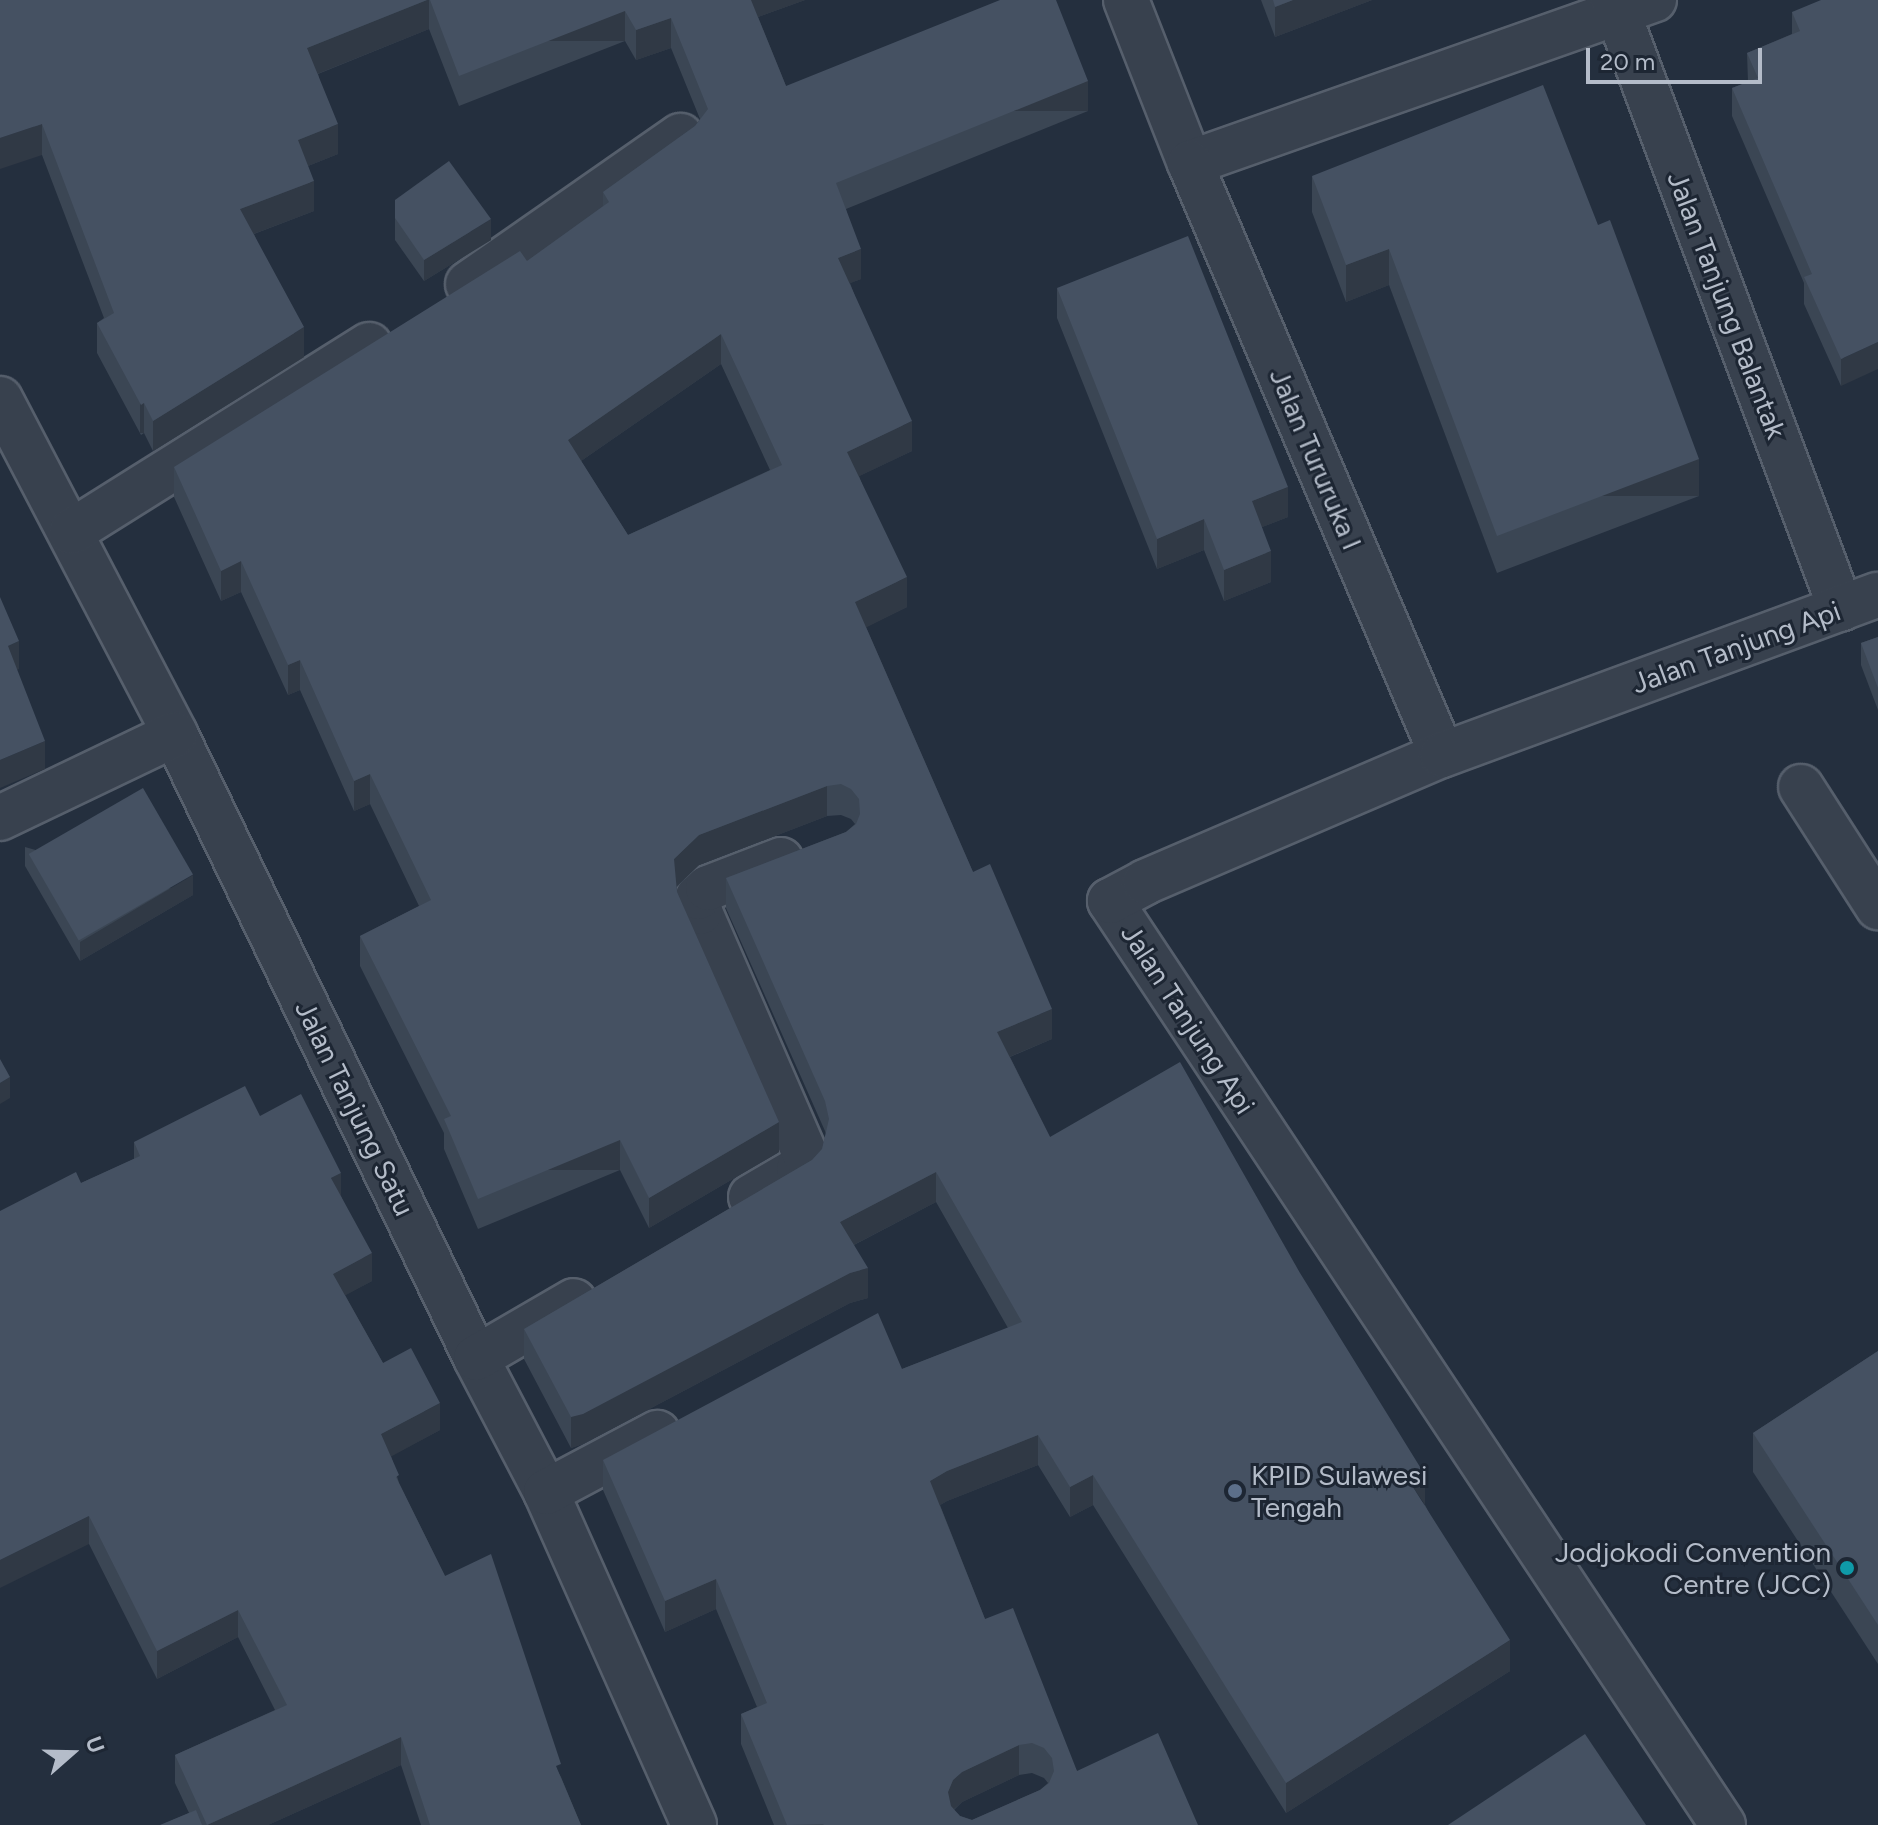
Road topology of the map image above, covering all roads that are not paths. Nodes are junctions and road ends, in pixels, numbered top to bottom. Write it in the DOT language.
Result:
graph roads {
  1 [pos="1126,0"];
  2 [pos="1628,4"];
  3 [pos="680,136"];
  4 [pos="1190,163"];
  5 [pos="438,303"];
  6 [pos="400,326"];
  7 [pos="0,399"];
  8 [pos="71,532"];
  9 [pos="1860,602"];
  10 [pos="175,734"];
  11 [pos="1442,755"];
  12 [pos="1801,787"];
  13 [pos="0,818"];
  14 [pos="822,845"];
  15 [pos="1878,907"];
  16 [pos="718,1216"];
  17 [pos="611,1279"];
  18 [pos="476,1358"];
  19 [pos="697,1412"];
  20 [pos="546,1492"];
  21 [pos="694,1825"];
  22 [pos="1723,1825"];
  1 -- 4 [label="street, Jalan Tururuka I"];
  2 -- 4 [label="street"];
  2 -- 9 [label="street, Jalan Tanjung Balantak"];
  3 -- 5 [label="street"];
  4 -- 11 [label="street, Jalan Tururuka I"];
  6 -- 8 [label="street"];
  7 -- 8 [label="street, Jalan Tanjung Satu"];
  8 -- 10 [label="street, Jalan Tanjung Satu"];
  9 -- 11 [label="street, Jalan Tanjung Api"];
  10 -- 13 [label="street"];
  10 -- 18 [label="street, Jalan Tanjung Satu"];
  11 -- 22 [label="street, Jalan Tanjung Api"];
  12 -- 15 [label="street"];
  14 -- 16 [label="street"];
  17 -- 18 [label="street"];
  18 -- 20 [label="street, Jalan Tanjung Satu"];
  19 -- 20 [label="street"];
  20 -- 21 [label="street, Jalan Tanjung Satu"];
}
